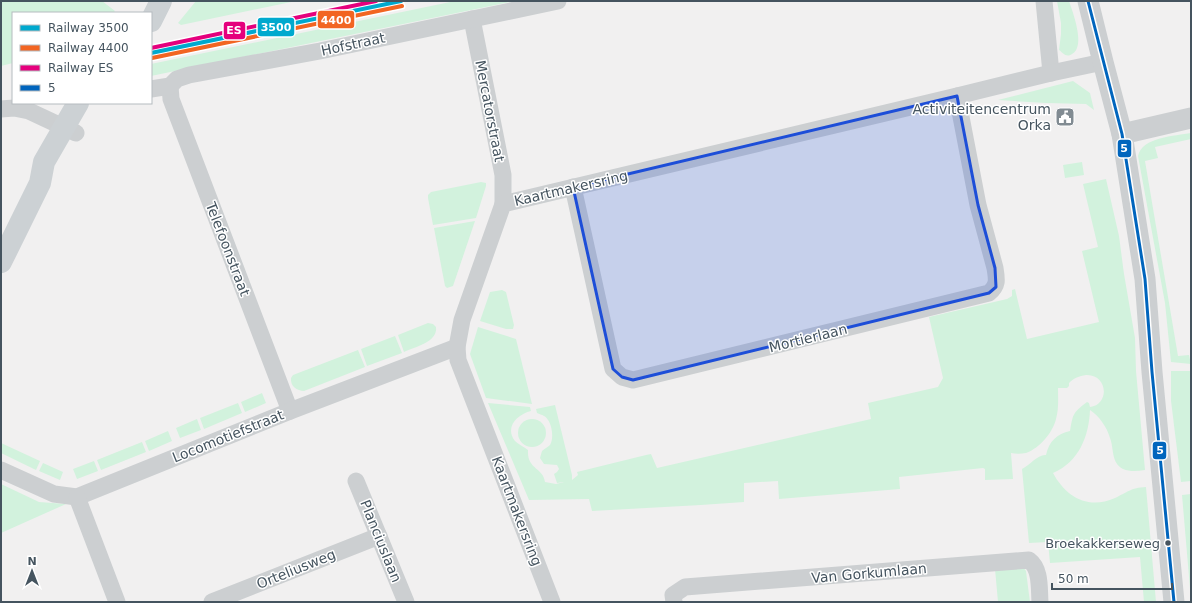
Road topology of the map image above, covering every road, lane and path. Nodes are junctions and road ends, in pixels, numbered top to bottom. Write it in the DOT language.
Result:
graph roads {
  1 [pos="160,1"];
  2 [pos="558,1"];
  3 [pos="1044,1"];
  4 [pos="1088,1"];
  5 [pos="144,12"];
  6 [pos="152,19"];
  7 [pos="472,19"];
  8 [pos="1103,62"];
  9 [pos="1051,73"];
  10 [pos="170,86"];
  11 [pos="152,89"];
  12 [pos="957,96"];
  13 [pos="78,104"];
  14 [pos="93,104"];
  15 [pos="1,109"];
  16 [pos="1191,118"];
  17 [pos="70,130"];
  18 [pos="1122,134"];
  19 [pos="573,187"];
  20 [pos="503,204"];
  21 [pos="1,262"];
  22 [pos="457,347"];
  23 [pos="290,411"];
  24 [pos="1,470"];
  25 [pos="356,481"];
  26 [pos="77,497"];
  27 [pos="379,536"];
  28 [pos="117,602"];
  29 [pos="212,602"];
  30 [pos="406,602"];
  31 [pos="552,602"];
  32 [pos="674,602"];
  33 [pos="1040,602"];
  34 [pos="1174,602"];
  1 -- 5 [label="main road"];
  1 -- 6 [label="main road"];
  2 -- 7 [label="street, Hofstraat"];
  3 -- 9 [label="street"];
  4 -- 8 [label="street"];
  7 -- 10 [label="street, Hofstraat"];
  7 -- 20 [label="street, Mercatorstraat"];
  8 -- 9 [label="street, Kaartmakersring"];
  8 -- 18 [label="street"];
  9 -- 12 [label="street, Kaartmakersring"];
  10 -- 11 [label="street, Hofstraat"];
  10 -- 23 [label="street, Telefoonstraat"];
  12 -- 19 [label="street, Kaartmakersring"];
  12 -- 19 [label="street, Mortierlaan"];
  13 -- 17 [label="main road"];
  14 -- 17 [label="main road"];
  15 -- 17 [label="street"];
  16 -- 18 [label="street"];
  17 -- 21 [label="main road"];
  18 -- 34 [label="street"];
  19 -- 20 [label="street, Kaartmakersring"];
  20 -- 22 [label="street, Kaartmakersring"];
  22 -- 23 [label="street, Locomotiefstraat"];
  22 -- 31 [label="street, Kaartmakersring"];
  23 -- 26 [label="street, Locomotiefstraat"];
  24 -- 26 [label="street, Locomotiefstraat"];
  25 -- 27 [label="street, Planciuslaan"];
  26 -- 28 [label="street"];
  27 -- 29 [label="street, Orteliusweg"];
  27 -- 30 [label="street, Planciuslaan"];
  32 -- 33 [label="street, Van Gorkumlaan"];
}
